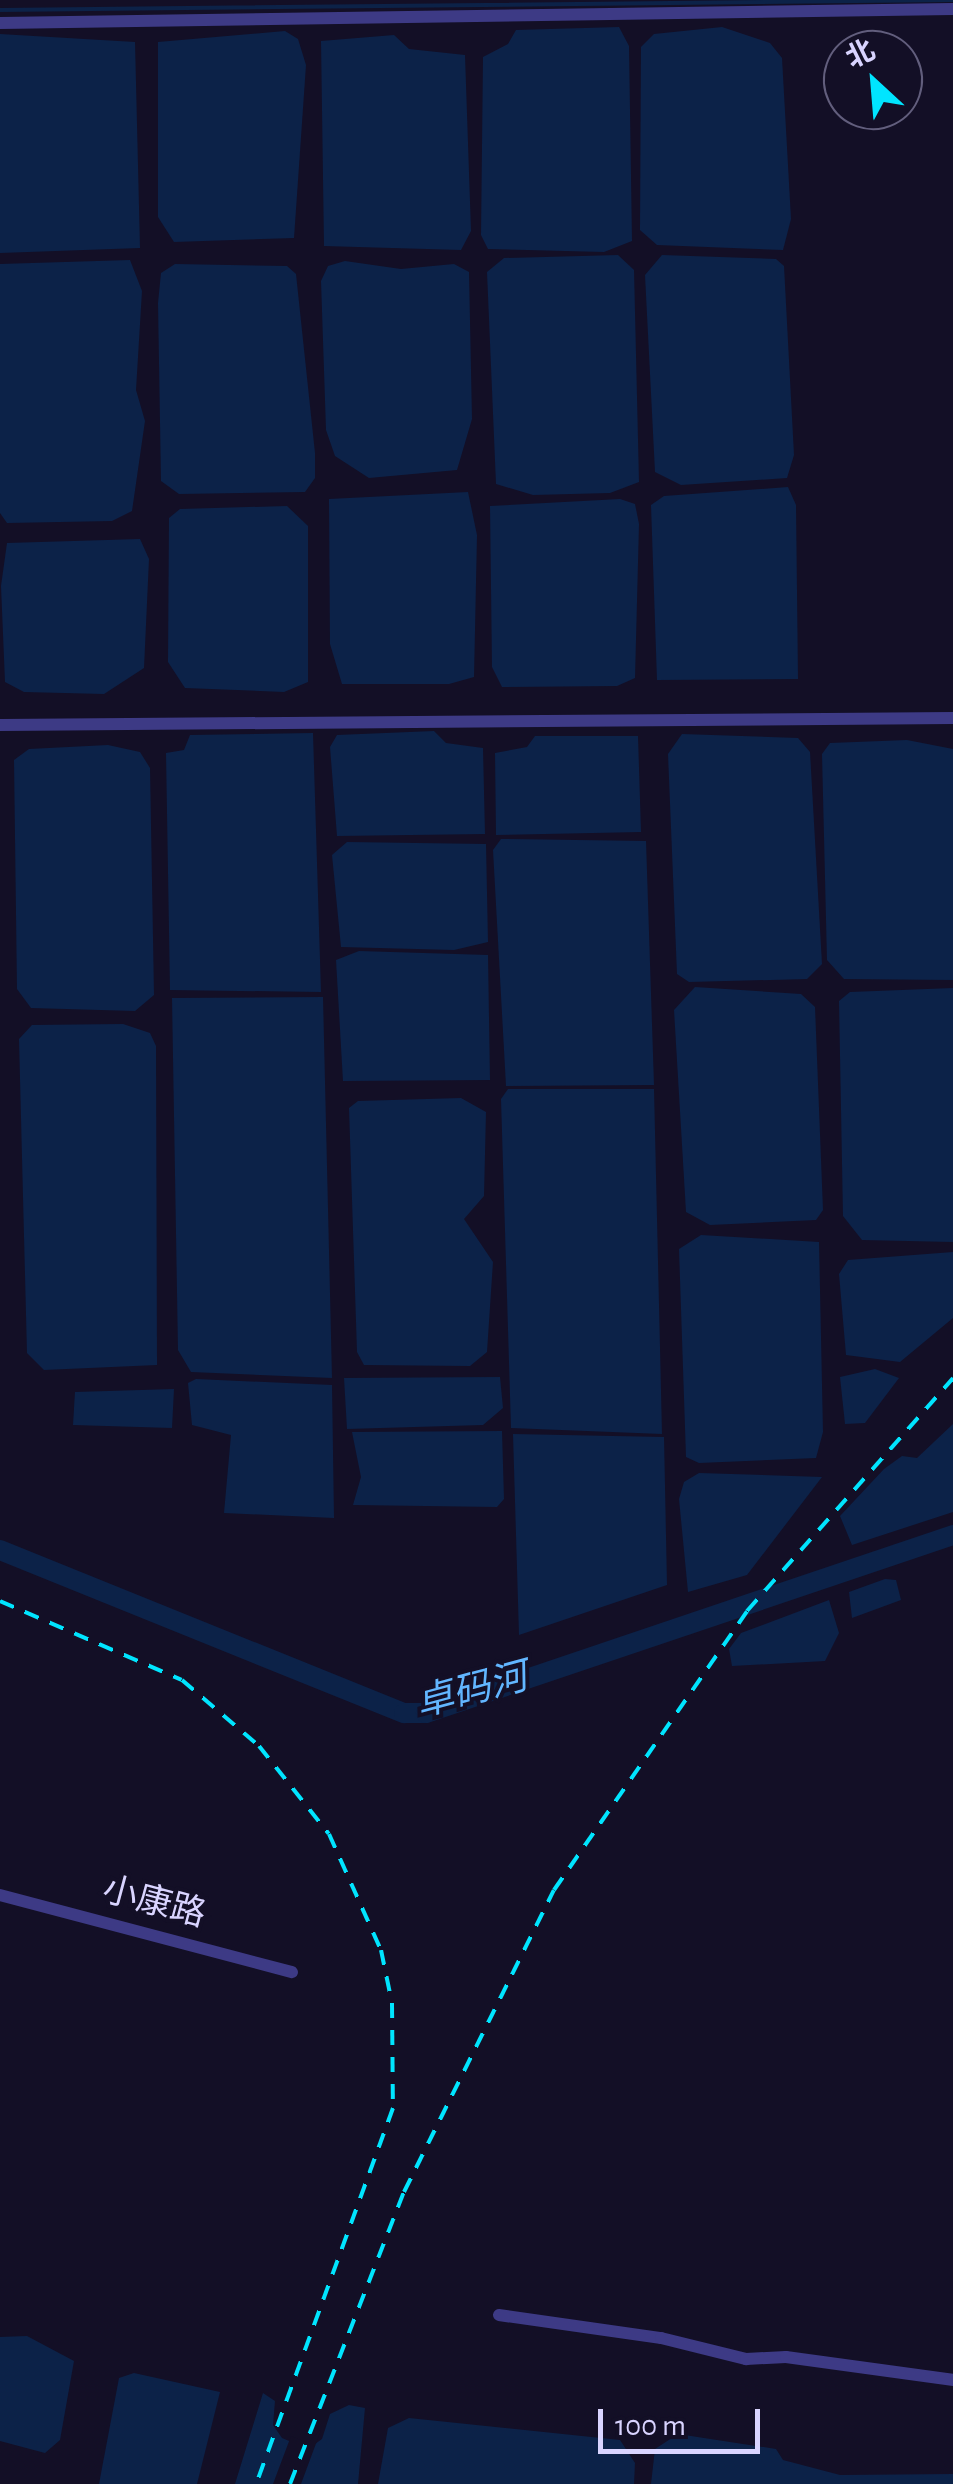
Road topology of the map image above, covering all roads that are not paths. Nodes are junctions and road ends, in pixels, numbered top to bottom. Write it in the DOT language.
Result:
graph roads {
  1 [pos="953,9"];
  2 [pos="0,23"];
  3 [pos="953,718"];
  4 [pos="0,725"];
  5 [pos="0,1895"];
  6 [pos="292,1972"];
  7 [pos="499,2315"];
  8 [pos="953,2380"];
  1 -- 2 [label="street"];
  3 -- 4 [label="street"];
  5 -- 6 [label="street, 小康路"];
  7 -- 8 [label="street"];
}
